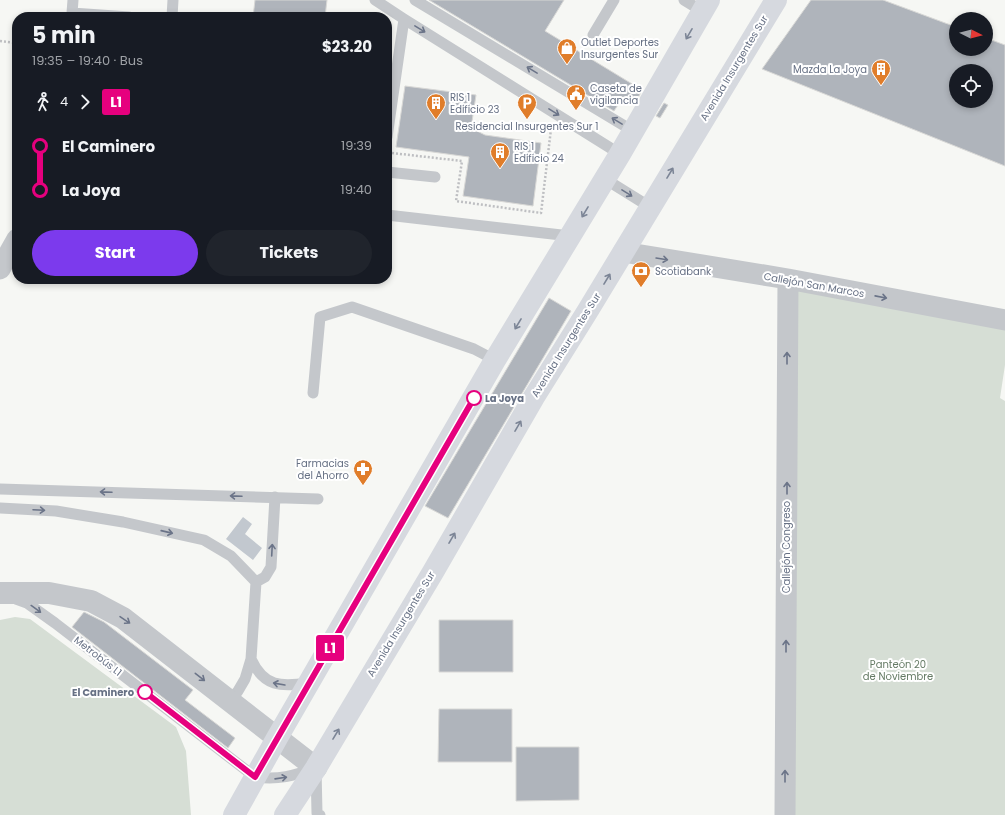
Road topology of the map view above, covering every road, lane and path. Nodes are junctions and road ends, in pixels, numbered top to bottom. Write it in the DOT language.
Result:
graph roads {
  1 [pos="73,0"];
  2 [pos="174,0"];
  3 [pos="376,0"];
  4 [pos="415,0"];
  5 [pos="614,0"];
  6 [pos="684,0"];
  7 [pos="776,0"];
  8 [pos="706,5"];
  9 [pos="72,12"];
  10 [pos="173,12"];
  11 [pos="404,19"];
  12 [pos="593,34"];
  13 [pos="0,41"];
  14 [pos="12,42"];
  15 [pos="392,124"];
  16 [pos="552,124"];
  17 [pos="633,131"];
  18 [pos="392,153"];
  19 [pos="620,154"];
  20 [pos="392,173"];
  21 [pos="435,177"];
  22 [pos="605,179"];
  23 [pos="650,207"];
  24 [pos="392,216"];
  25 [pos="570,236"];
  26 [pos="12,247"];
  27 [pos="623,252"];
  28 [pos="0,270"];
  29 [pos="788,279"];
  30 [pos="1005,320"];
  31 [pos="496,360"];
  32 [pos="313,393"];
  33 [pos="0,489"];
  34 [pos="275,497"];
  35 [pos="318,499"];
  36 [pos="0,508"];
  37 [pos="256,582"];
  38 [pos="0,594"];
  39 [pos="252,665"];
  40 [pos="310,683"];
  41 [pos="230,701"];
  42 [pos="277,738"];
  43 [pos="316,768"];
  44 [pos="255,777"];
  45 [pos="234,815"];
  46 [pos="285,815"];
  47 [pos="320,815"];
  48 [pos="785,815"];
  1 -- 9 [label="lane"];
  2 -- 10 [label="lane"];
  3 -- 11 [label="lane"];
  17 -- 4 [label="lane, one-way"];
  5 -- 12 [label="lane"];
  6 -- 8 [label="lane"];
  23 -- 7 [label="main road, Avenida Insurgentes Sur, one-way"];
  8 -- 17 [label="main road, one-way"];
  11 -- 15 [label="lane"];
  11 -- 19 [label="lane, one-way"];
  13 -- 14 [label="path"];
  16 -- 18 [label="path"];
  17 -- 19 [label="main road"];
  19 -- 22 [label="main road"];
  20 -- 21 [label="lane"];
  22 -- 23 [label="lane, one-way"];
  22 -- 25 [label="main road, one-way"];
  23 -- 27 [label="main road, Avenida Insurgentes Sur"];
  24 -- 25 [label="lane"];
  25 -- 31 [label="main road, one-way"];
  26 -- 28 [label="street"];
  27 -- 29 [label="street, Callejón San Marcos, one-way"];
  43 -- 27 [label="main road, Avenida Insurgentes Sur, one-way"];
  29 -- 30 [label="street, Callejón San Marcos, one-way"];
  48 -- 29 [label="street, Callejón Congreso, one-way"];
  31 -- 32 [label="lane"];
  31 -- 40 [label="main road"];
  34 -- 33 [label="lane, one-way"];
  34 -- 35 [label="lane"];
  37 -- 34 [label="lane, one-way"];
  36 -- 37 [label="lane, one-way"];
  37 -- 39 [label="lane"];
  38 -- 41 [label="street, one-way"];
  38 -- 44 [label="lane, Metrobús L1, one-way"];
  40 -- 39 [label="lane, one-way"];
  39 -- 41 [label="lane"];
  40 -- 42 [label="main road"];
  41 -- 42 [label="street"];
  42 -- 43 [label="street"];
  42 -- 44 [label="main road"];
  44 -- 43 [label="lane, one-way"];
  43 -- 46 [label="main road, Avenida Insurgentes Sur"];
  43 -- 47 [label="lane"];
  44 -- 45 [label="main road"];
}
